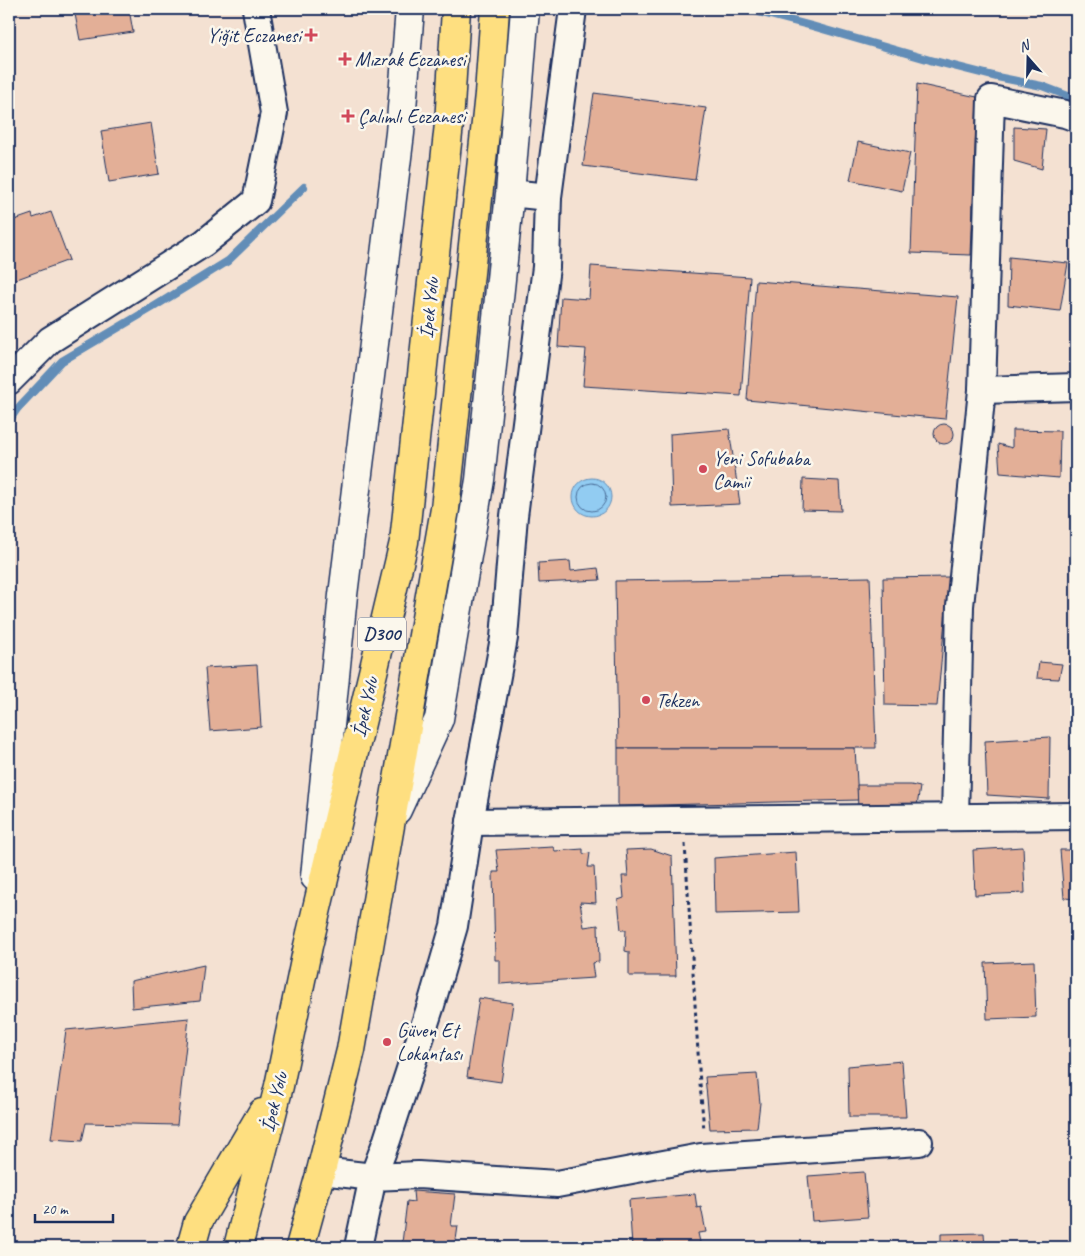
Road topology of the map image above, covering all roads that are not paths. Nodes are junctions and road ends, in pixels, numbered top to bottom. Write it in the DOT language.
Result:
graph roads {
  1 [pos="256,9"];
  2 [pos="410,9"];
  3 [pos="456,9"];
  4 [pos="495,9"];
  5 [pos="525,9"];
  6 [pos="573,9"];
  7 [pos="1076,118"];
  8 [pos="510,193"];
  9 [pos="548,197"];
  10 [pos="9,381"];
  11 [pos="1076,387"];
  12 [pos="982,390"];
  13 [pos="1076,816"];
  14 [pos="955,817"];
  15 [pos="391,822"];
  16 [pos="470,822"];
  17 [pos="308,946"];
  18 [pos="279,1086"];
  19 [pos="919,1142"];
  20 [pos="321,1171"];
  21 [pos="373,1177"];
  22 [pos="191,1247"];
  23 [pos="238,1247"];
  24 [pos="300,1247"];
  25 [pos="358,1247"];
  1 -- 10 [label="street"];
  2 -- 17 [label="street"];
  3 -- 17 [label="highway, İpek Yolu / D300"];
  4 -- 15 [label="highway, İpek Yolu / D300"];
  5 -- 8 [label="street"];
  6 -- 9 [label="street"];
  7 -- 12 [label="street"];
  8 -- 9 [label="street"];
  8 -- 15 [label="street"];
  9 -- 16 [label="street"];
  11 -- 12 [label="street"];
  12 -- 14 [label="street"];
  13 -- 14 [label="street"];
  14 -- 16 [label="street"];
  15 -- 20 [label="highway, İpek Yolu / D300"];
  16 -- 21 [label="street"];
  17 -- 18 [label="highway, İpek Yolu / D300"];
  18 -- 22 [label="highway"];
  18 -- 23 [label="highway, İpek Yolu / D300"];
  19 -- 21 [label="street"];
  20 -- 21 [label="street"];
  20 -- 24 [label="highway, İpek Yolu / D300"];
  21 -- 25 [label="street"];
}
